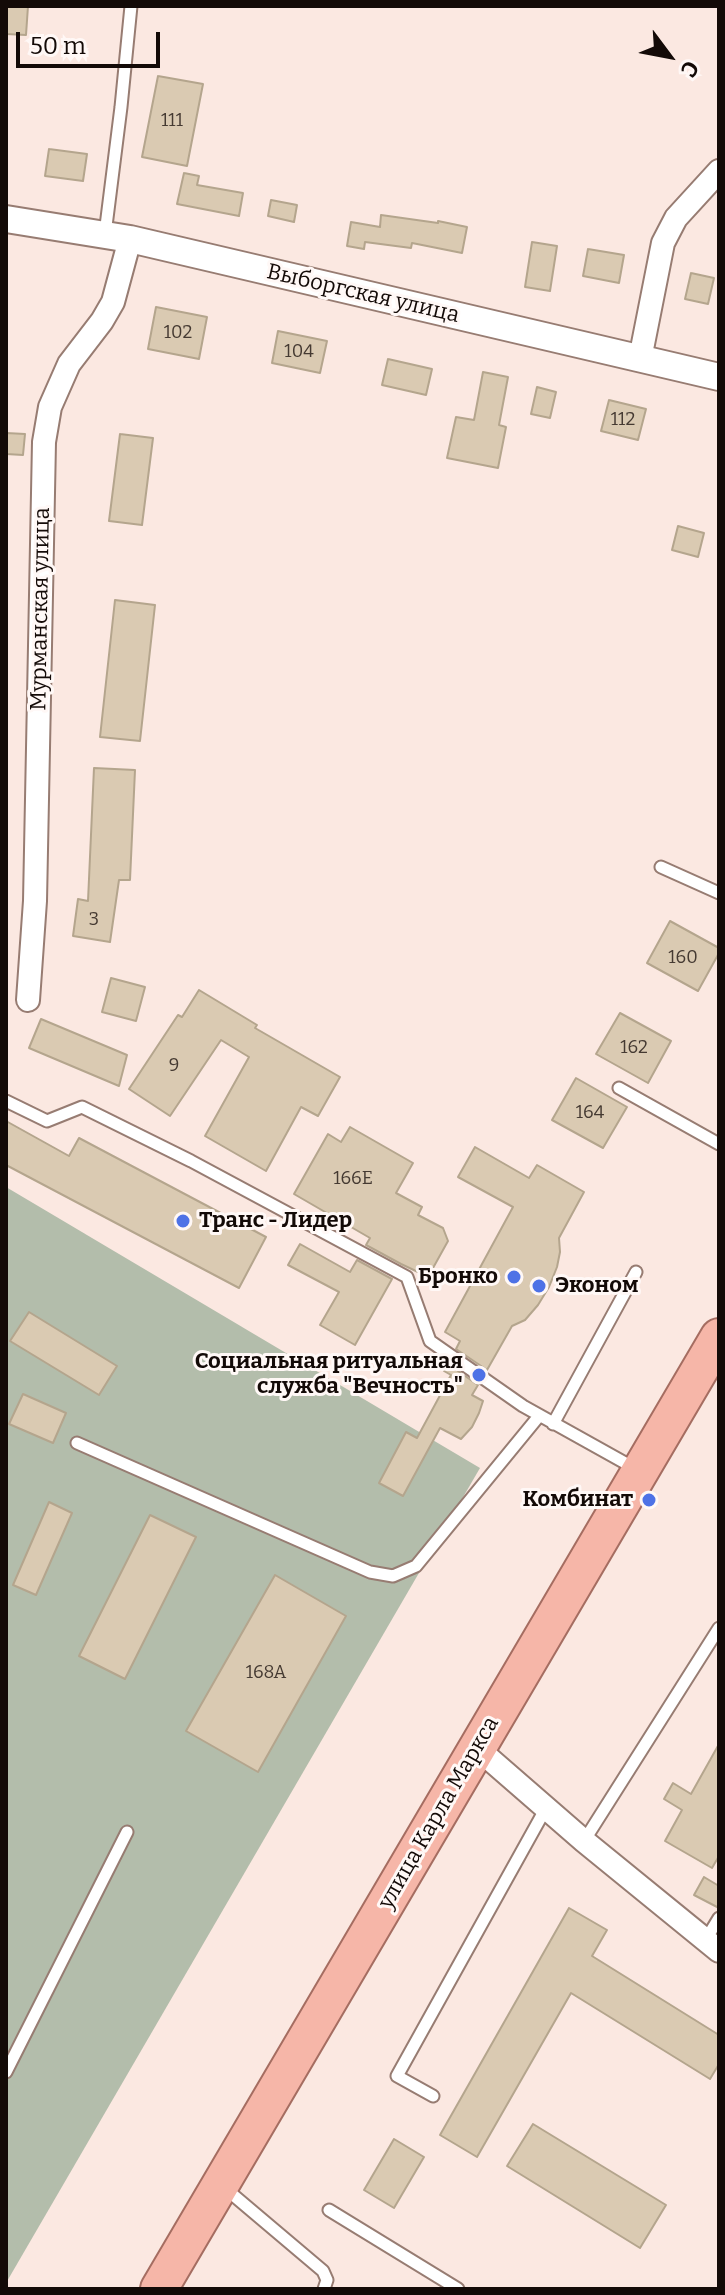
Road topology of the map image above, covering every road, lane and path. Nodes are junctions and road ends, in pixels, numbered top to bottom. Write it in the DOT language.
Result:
graph roads {
  1 [pos="131,6"];
  2 [pos="719,171"];
  3 [pos="6,219"];
  4 [pos="118,237"];
  5 [pos="640,359"];
  6 [pos="719,377"];
  7 [pos="661,867"];
  8 [pos="719,893"];
  9 [pos="28,1000"];
  10 [pos="619,1088"];
  11 [pos="6,1101"];
  12 [pos="719,1144"];
  13 [pos="636,1272"];
  14 [pos="715,1351"];
  15 [pos="539,1416"];
  16 [pos="553,1424"];
  17 [pos="77,1443"];
  18 [pos="640,1471"];
  19 [pos="719,1628"];
  20 [pos="477,1748"];
  21 [pos="546,1808"];
  22 [pos="127,1832"];
  23 [pos="584,1841"];
  24 [pos="719,1918"];
  25 [pos="712,1946"];
  26 [pos="6,2072"];
  27 [pos="433,2096"];
  28 [pos="221,2185"];
  29 [pos="329,2210"];
  30 [pos="159,2289"];
  31 [pos="324,2289"];
  32 [pos="458,2289"];
  1 -- 4 [label="lane"];
  2 -- 5 [label="street"];
  3 -- 4 [label="street, Выборгская улица"];
  4 -- 5 [label="street, Выборгская улица"];
  4 -- 9 [label="street, Мурманская улица"];
  5 -- 6 [label="street, Выборгская улица"];
  7 -- 8 [label="lane"];
  10 -- 12 [label="lane"];
  11 -- 15 [label="lane"];
  13 -- 16 [label="lane"];
  14 -- 18 [label="highway, улица Карла Маркса"];
  15 -- 16 [label="lane"];
  15 -- 17 [label="lane"];
  16 -- 18 [label="lane"];
  18 -- 20 [label="highway, улица Карла Маркса"];
  19 -- 23 [label="lane"];
  20 -- 21 [label="street"];
  20 -- 28 [label="highway, улица Карла Маркса"];
  21 -- 23 [label="street"];
  21 -- 27 [label="lane"];
  22 -- 26 [label="lane"];
  23 -- 25 [label="street"];
  24 -- 25 [label="lane"];
  28 -- 30 [label="highway, улица Карла Маркса"];
  28 -- 31 [label="lane"];
  29 -- 32 [label="lane"];
}
